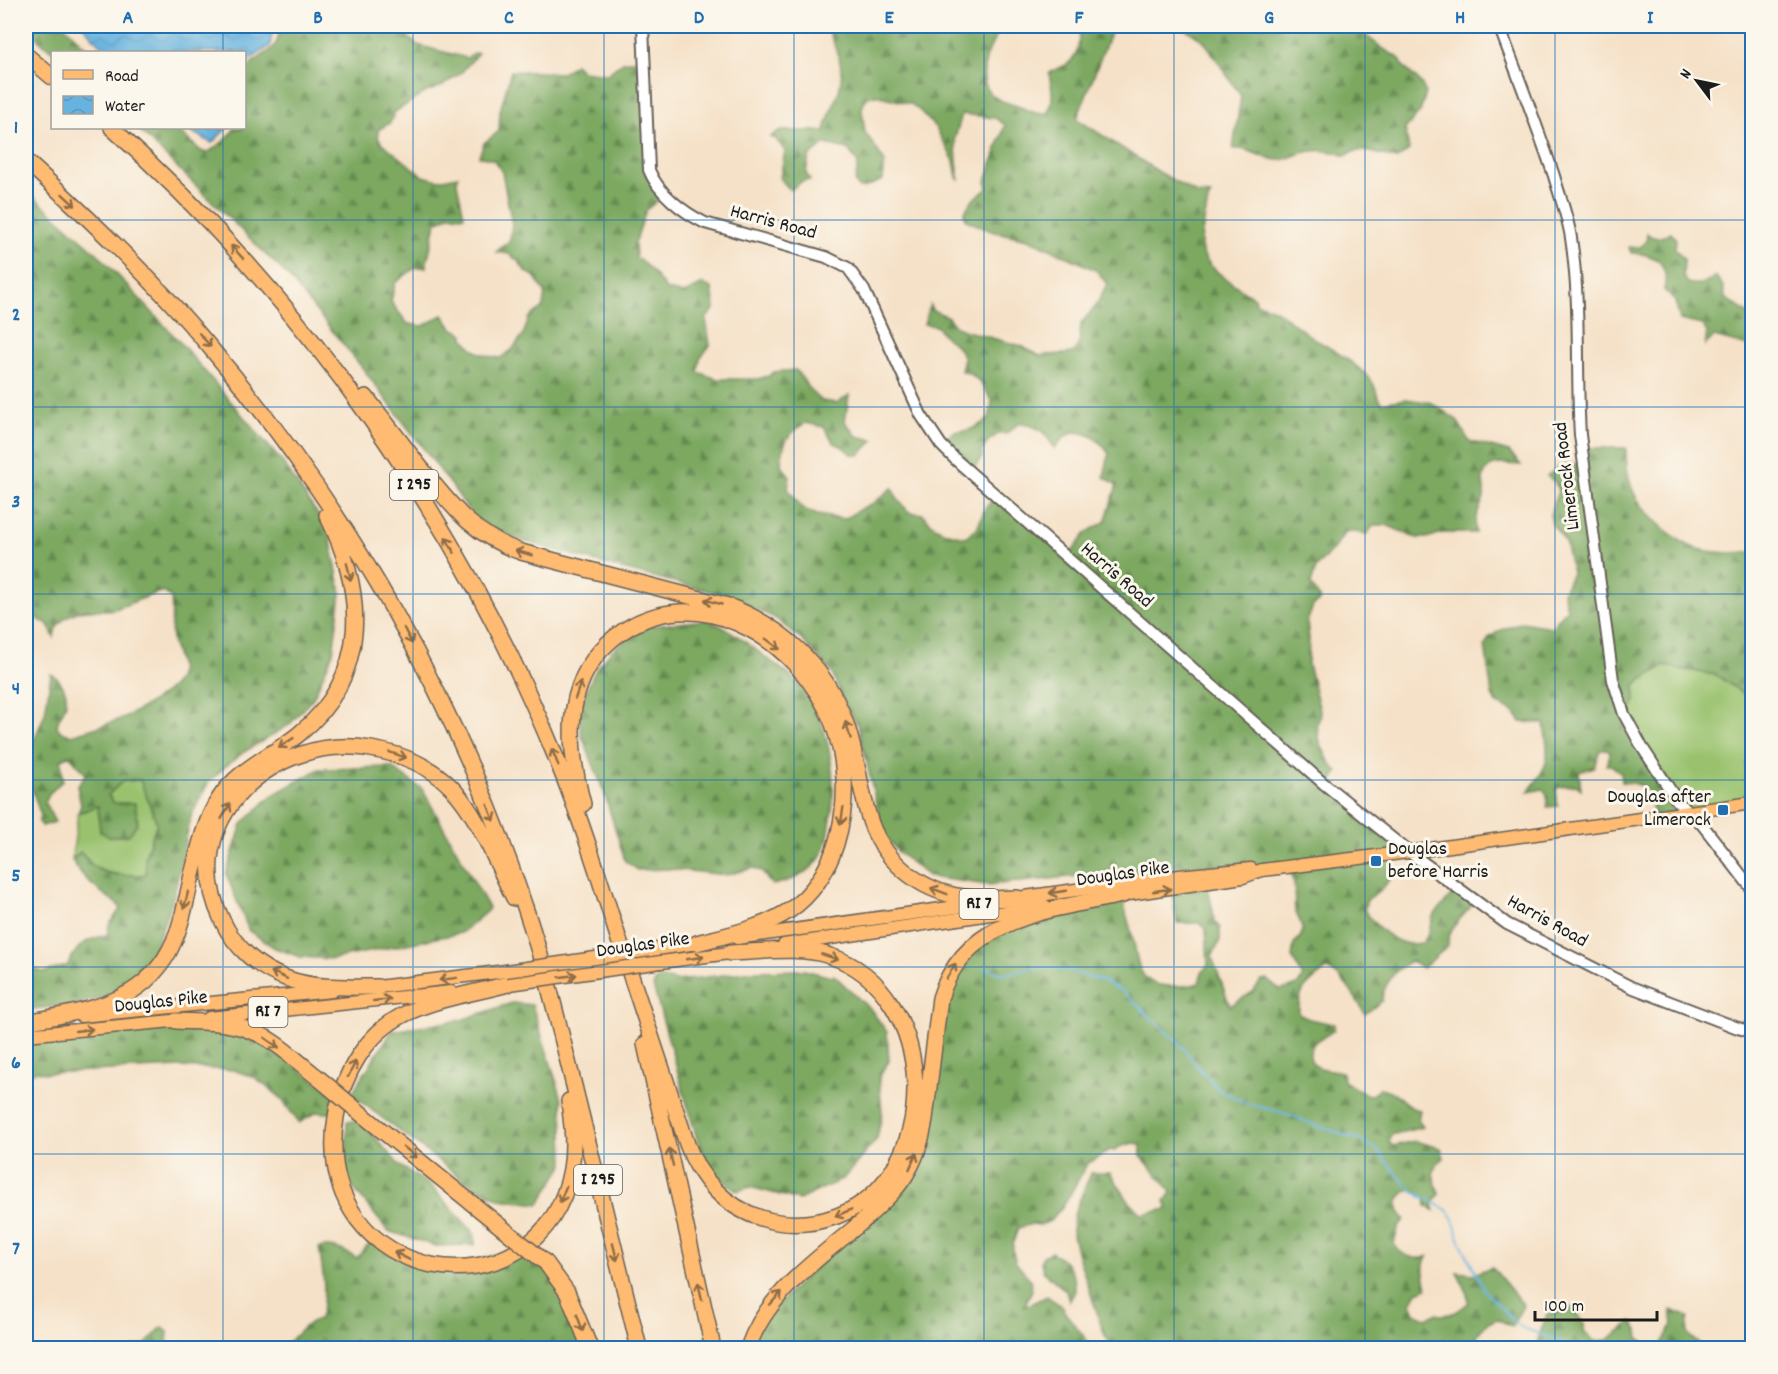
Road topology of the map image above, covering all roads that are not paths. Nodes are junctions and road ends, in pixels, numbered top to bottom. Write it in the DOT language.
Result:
graph roads {
  1 [pos="644,26"];
  2 [pos="1499,26"];
  3 [pos="26,55"];
  4 [pos="51,76"];
  5 [pos="113,129"];
  6 [pos="26,161"];
  7 [pos="261,279"];
  8 [pos="300,462"];
  9 [pos="1752,803"];
  10 [pos="1687,813"];
  11 [pos="1409,852"];
  12 [pos="1262,870"];
  13 [pos="1752,889"];
  14 [pos="1123,895"];
  15 [pos="1017,898"];
  16 [pos="610,911"];
  17 [pos="618,937"];
  18 [pos="697,943"];
  19 [pos="730,953"];
  20 [pos="543,964"];
  21 [pos="508,980"];
  22 [pos="378,987"];
  23 [pos="556,1012"];
  24 [pos="176,1021"];
  25 [pos="26,1026"];
  26 [pos="1752,1032"];
  27 [pos="590,1348"];
  28 [pos="639,1348"];
  29 [pos="713,1348"];
  30 [pos="748,1348"];
  1 -- 11 [label="street, Harris Road"];
  2 -- 10 [label="street, Limerock Road"];
  3 -- 4 [label="highway"];
  7 -- 5 [label="highway, I 295, one-way"];
  6 -- 8 [label="highway, I 295, one-way"];
  15 -- 7 [label="highway, one-way"];
  16 -- 7 [label="highway, I 295, one-way"];
  8 -- 20 [label="highway, I 295, one-way"];
  8 -- 25 [label="highway, one-way"];
  9 -- 10 [label="main road, Douglas Pike / RI 7"];
  10 -- 11 [label="main road, Douglas Pike / RI 7"];
  10 -- 13 [label="street, Limerock Road"];
  11 -- 12 [label="main road, Douglas Pike / RI 7"];
  11 -- 26 [label="street, Harris Road"];
  14 -- 12 [label="main road, Douglas Pike / RI 7, one-way"];
  12 -- 15 [label="main road, Douglas Pike / RI 7, one-way"];
  14 -- 19 [label="main road, Douglas Pike / RI 7"];
  30 -- 14 [label="highway, one-way"];
  15 -- 18 [label="main road, Douglas Pike / RI 7"];
  16 -- 17 [label="highway, I 295"];
  16 -- 18 [label="highway, one-way"];
  19 -- 17 [label="highway, one-way"];
  29 -- 17 [label="highway, I 295, one-way"];
  18 -- 21 [label="main road, Douglas Pike / RI 7, bridge"];
  21 -- 19 [label="main road, Douglas Pike / RI 7, one-way, bridge"];
  22 -- 20 [label="highway, one-way"];
  20 -- 23 [label="highway, I 295"];
  21 -- 22 [label="main road, Douglas Pike / RI 7, one-way"];
  23 -- 21 [label="highway, one-way"];
  24 -- 21 [label="main road, Douglas Pike / RI 7, one-way"];
  22 -- 25 [label="main road, Douglas Pike / RI 7"];
  23 -- 28 [label="highway, I 295, one-way"];
  25 -- 24 [label="main road, Douglas Pike / RI 7, one-way"];
  24 -- 27 [label="highway, one-way, bridge"];
}
